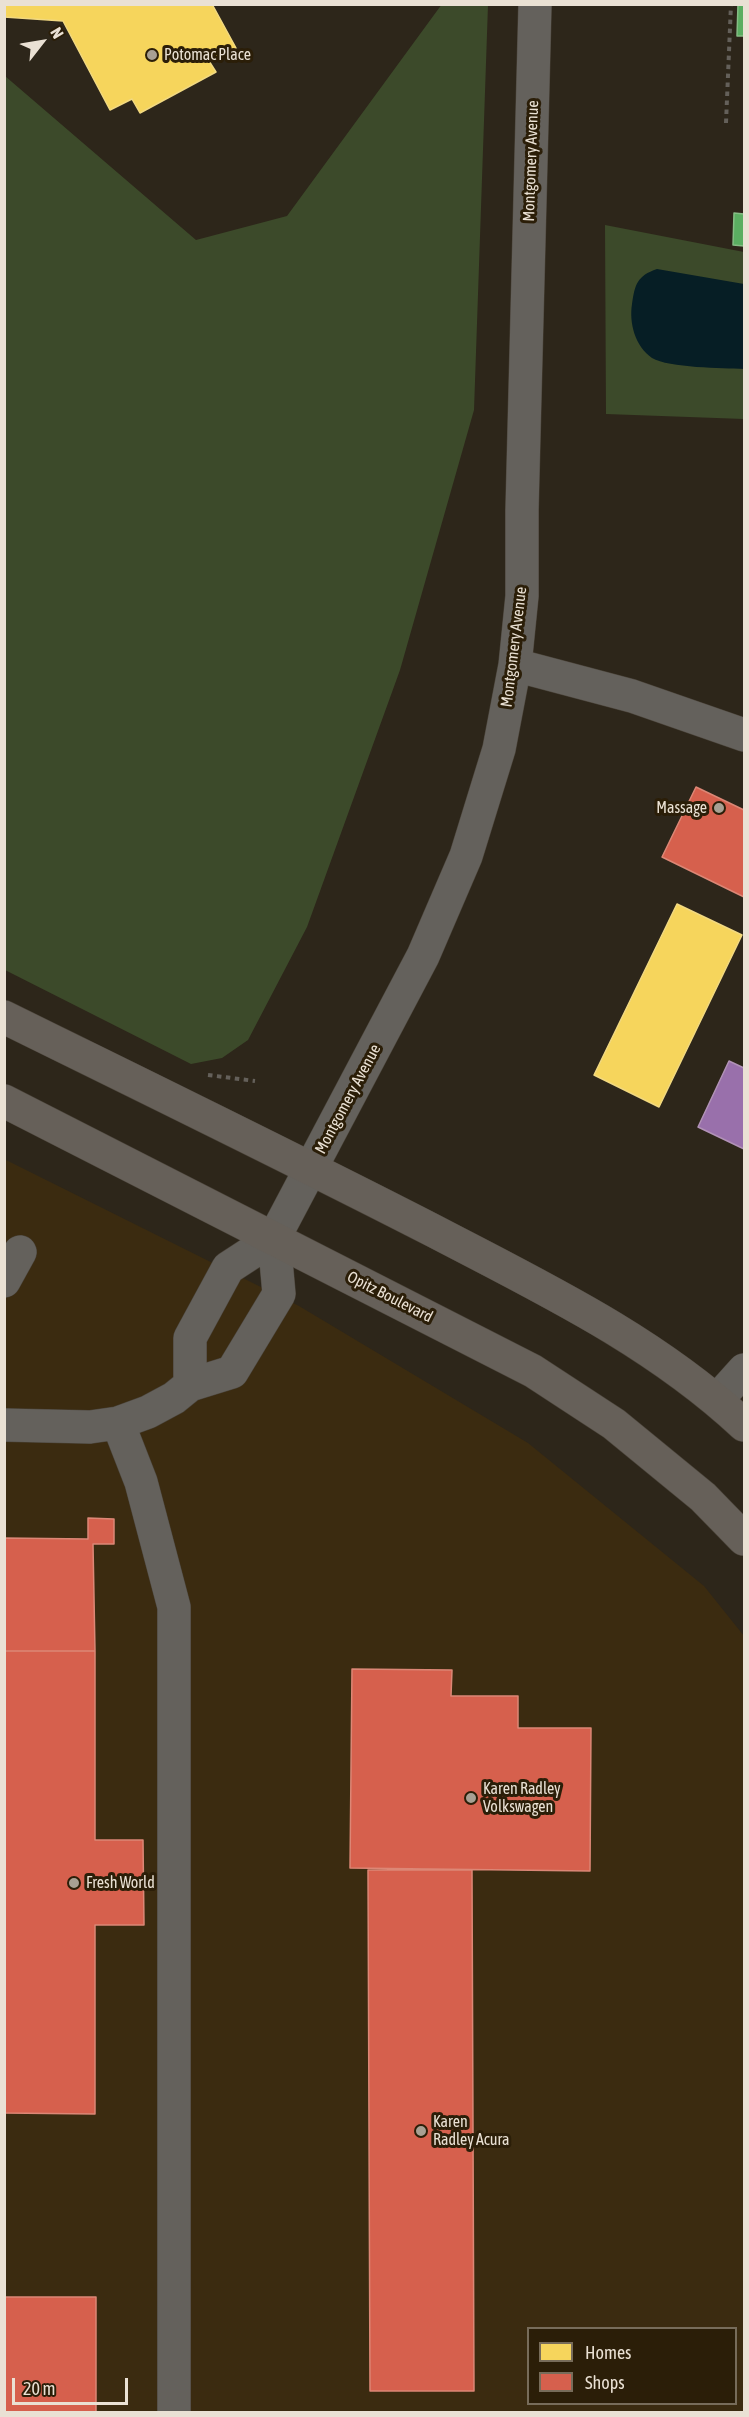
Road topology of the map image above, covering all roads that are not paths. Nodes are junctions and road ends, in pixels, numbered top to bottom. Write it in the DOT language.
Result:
graph roads {
  1 [pos="535,4"];
  2 [pos="515,664"];
  3 [pos="744,735"];
  4 [pos="4,1017"];
  5 [pos="4,1101"];
  6 [pos="311,1168"];
  7 [pos="274,1238"];
  8 [pos="20,1252"];
  9 [pos="4,1281"];
  10 [pos="744,1370"];
  11 [pos="190,1385"];
  12 [pos="717,1400"];
  13 [pos="118,1423"];
  14 [pos="4,1425"];
  15 [pos="744,1425"];
  16 [pos="744,1539"];
  17 [pos="174,2412"];
  1 -- 2 [label="street, Montgomery Avenue"];
  2 -- 3 [label="street"];
  2 -- 6 [label="street, Montgomery Avenue"];
  4 -- 6 [label="main road"];
  5 -- 7 [label="main road, Opitz Boulevard"];
  6 -- 7 [label="street, Montgomery Avenue"];
  6 -- 12 [label="main road"];
  7 -- 11 [label="street"];
  7 -- 11 [label="street"];
  7 -- 16 [label="main road, Opitz Boulevard"];
  8 -- 9 [label="street"];
  10 -- 12 [label="street"];
  11 -- 13 [label="street"];
  12 -- 15 [label="main road"];
  13 -- 14 [label="street"];
  13 -- 17 [label="street"];
}
